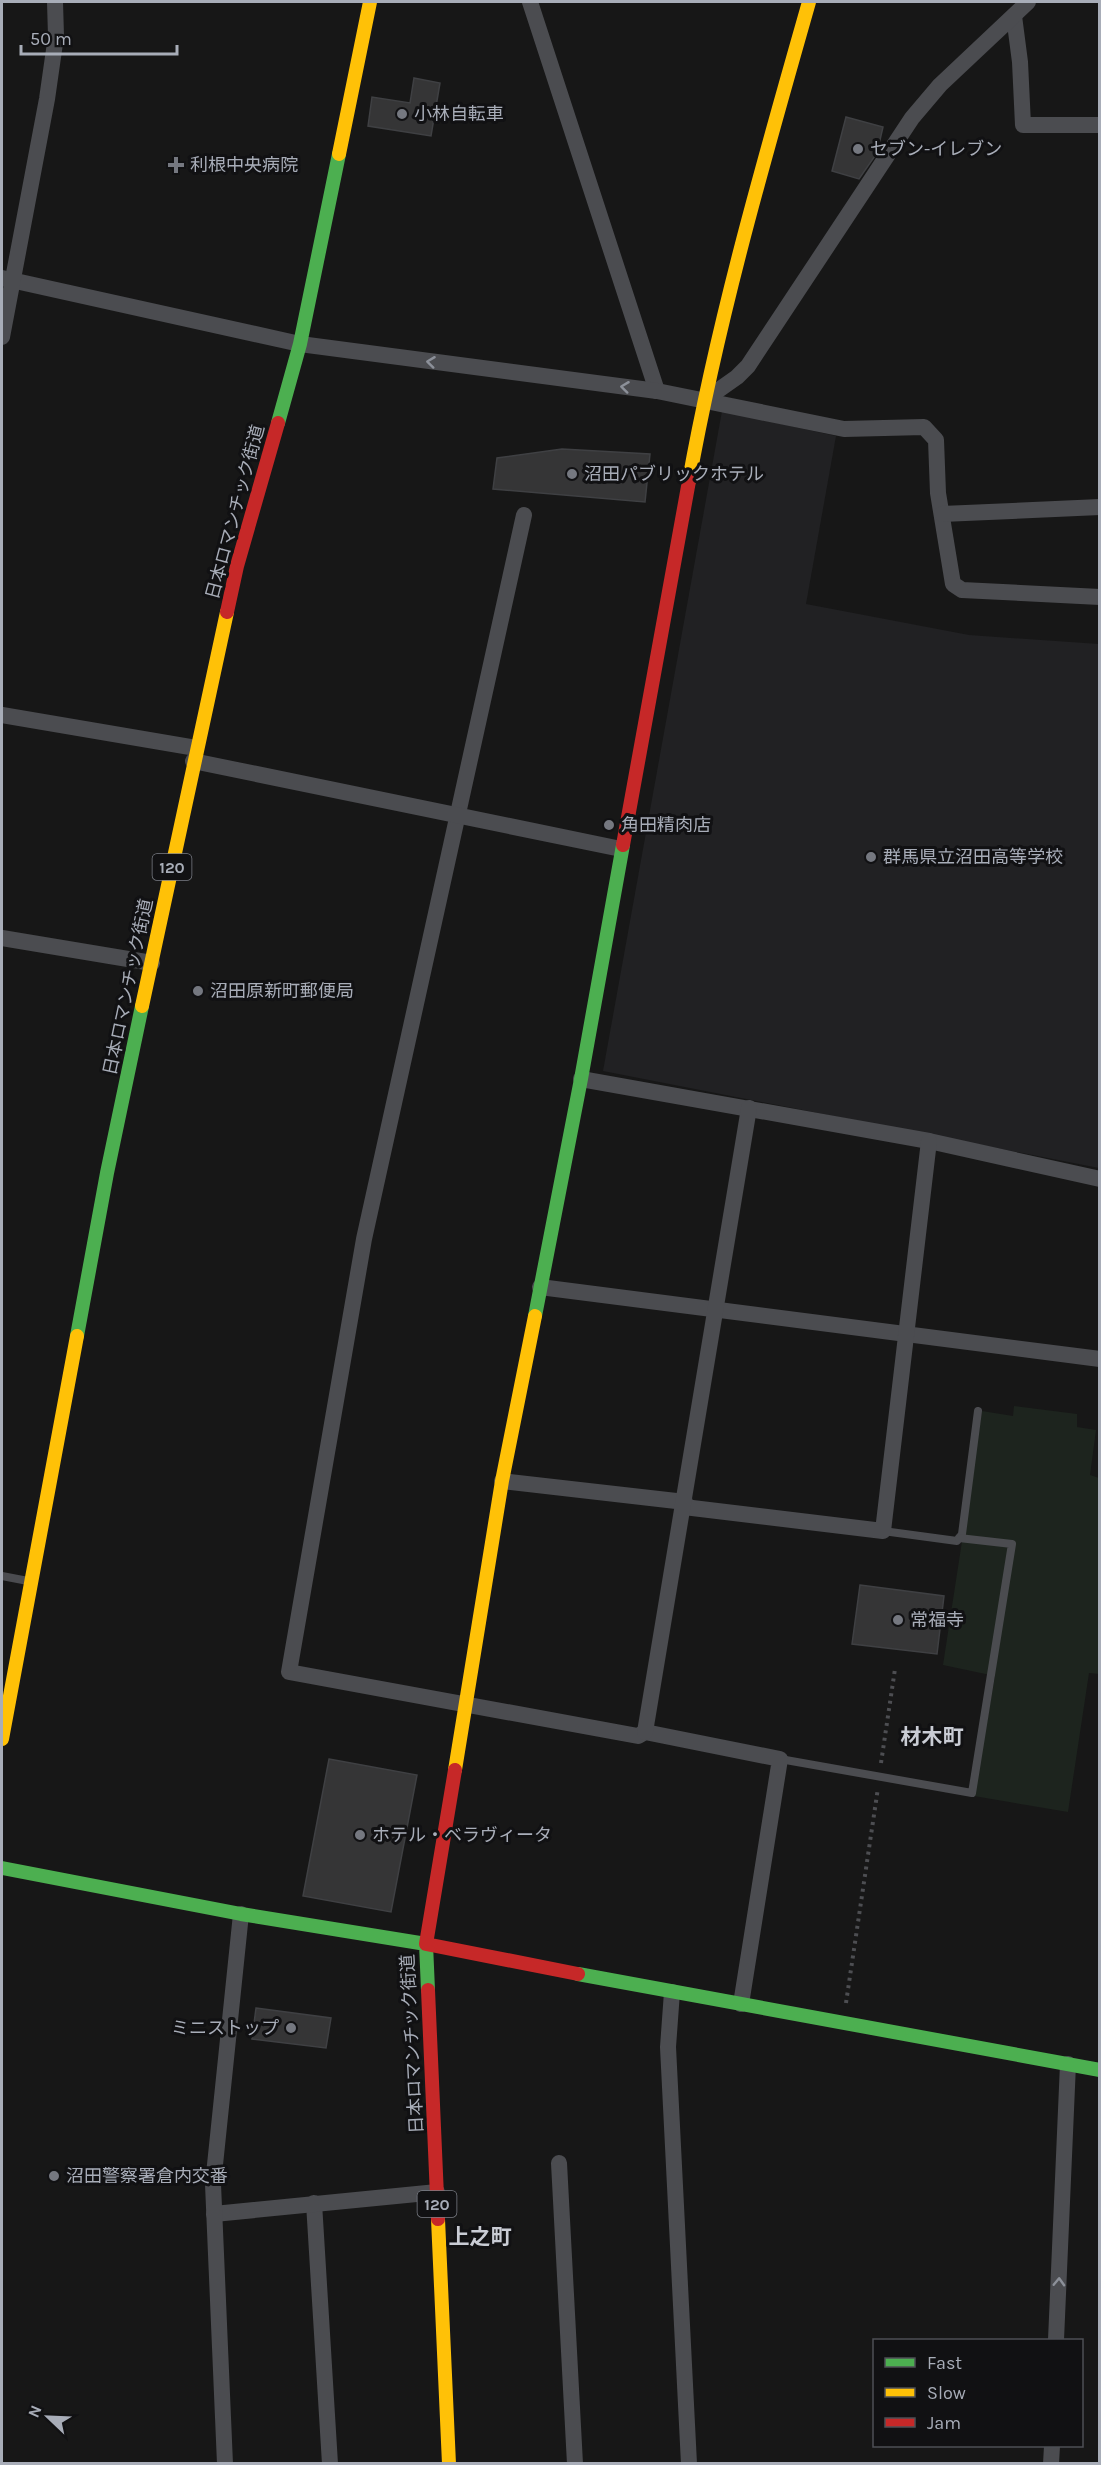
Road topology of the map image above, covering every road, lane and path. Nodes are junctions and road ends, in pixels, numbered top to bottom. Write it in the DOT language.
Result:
graph roads {
  1 [pos="55,2"];
  2 [pos="370,2"];
  3 [pos="530,2"];
  4 [pos="809,2"];
  5 [pos="1028,2"];
  6 [pos="1014,16"];
  7 [pos="1100,125"];
  8 [pos="8,279"];
  9 [pos="2,337"];
  10 [pos="300,344"];
  11 [pos="657,391"];
  12 [pos="703,401"];
  13 [pos="1100,507"];
  14 [pos="942,514"];
  15 [pos="524,515"];
  16 [pos="1100,597"];
  17 [pos="2,716"];
  18 [pos="194,755"];
  19 [pos="459,816"];
  20 [pos="621,849"];
  21 [pos="2,938"];
  22 [pos="152,963"];
  23 [pos="581,1079"];
  24 [pos="749,1108"];
  25 [pos="929,1141"];
  26 [pos="1100,1179"];
  27 [pos="540,1287"];
  28 [pos="716,1309"];
  29 [pos="907,1334"];
  30 [pos="1100,1359"];
  31 [pos="978,1411"];
  32 [pos="502,1481"];
  33 [pos="684,1504"];
  34 [pos="883,1531"];
  35 [pos="959,1538"];
  36 [pos="2,1576"];
  37 [pos="31,1582"];
  38 [pos="896,1669"];
  39 [pos="464,1702"];
  40 [pos="645,1732"];
  41 [pos="2,1739"];
  42 [pos="780,1759"];
  43 [pos="879,1778"];
  44 [pos="2,1868"];
  45 [pos="241,1914"];
  46 [pos="426,1944"];
  47 [pos="672,1992"];
  48 [pos="741,2004"];
  49 [pos="843,2023"];
  50 [pos="1068,2064"];
  51 [pos="1100,2070"];
  52 [pos="559,2163"];
  53 [pos="437,2192"];
  54 [pos="314,2203"];
  55 [pos="214,2214"];
  56 [pos="1056,2339"];
  57 [pos="1052,2447"];
  58 [pos="225,2463"];
  59 [pos="330,2463"];
  60 [pos="449,2463"];
  61 [pos="575,2463"];
  62 [pos="690,2463"];
  63 [pos="1051,2463"];
  1 -- 8 [label="street"];
  2 -- 10 [label="main road, 日本ロマンチック街道 / 120"];
  3 -- 11 [label="street"];
  4 -- 12 [label="main road"];
  5 -- 6 [label="street"];
  6 -- 7 [label="street"];
  6 -- 12 [label="street"];
  8 -- 9 [label="street"];
  8 -- 10 [label="street"];
  11 -- 10 [label="street, one-way"];
  10 -- 18 [label="main road, 日本ロマンチック街道 / 120"];
  11 -- 12 [label="street"];
  12 -- 14 [label="street"];
  12 -- 20 [label="main road"];
  13 -- 14 [label="street"];
  14 -- 16 [label="street"];
  15 -- 19 [label="street"];
  17 -- 18 [label="street"];
  18 -- 19 [label="street"];
  18 -- 22 [label="main road, 日本ロマンチック街道 / 120"];
  19 -- 20 [label="street"];
  19 -- 39 [label="street"];
  20 -- 23 [label="main road"];
  21 -- 22 [label="street"];
  22 -- 37 [label="main road, 日本ロマンチック街道 / 120"];
  23 -- 24 [label="street"];
  23 -- 27 [label="main road"];
  24 -- 25 [label="street"];
  24 -- 28 [label="street"];
  25 -- 26 [label="street"];
  25 -- 29 [label="street"];
  27 -- 28 [label="street"];
  27 -- 32 [label="main road"];
  28 -- 29 [label="street"];
  28 -- 33 [label="street"];
  29 -- 30 [label="street"];
  29 -- 34 [label="street"];
  31 -- 35 [label="lane"];
  32 -- 33 [label="street"];
  32 -- 39 [label="main road"];
  33 -- 34 [label="street"];
  33 -- 40 [label="street"];
  34 -- 35 [label="lane"];
  35 -- 43 [label="lane"];
  36 -- 37 [label="lane"];
  37 -- 41 [label="main road, 日本ロマンチック街道 / 120"];
  38 -- 43 [label="path"];
  39 -- 40 [label="street"];
  39 -- 46 [label="main road"];
  40 -- 42 [label="street"];
  42 -- 43 [label="lane"];
  42 -- 48 [label="street"];
  43 -- 49 [label="path"];
  44 -- 45 [label="main road, 日本ロマンチック街道"];
  45 -- 46 [label="main road, 日本ロマンチック街道"];
  45 -- 55 [label="street"];
  46 -- 47 [label="main road"];
  46 -- 53 [label="main road, 日本ロマンチック街道 / 120"];
  47 -- 48 [label="main road"];
  47 -- 62 [label="street"];
  48 -- 49 [label="main road"];
  49 -- 50 [label="main road"];
  50 -- 51 [label="main road"];
  56 -- 50 [label="street, one-way"];
  52 -- 61 [label="street"];
  53 -- 54 [label="street"];
  53 -- 60 [label="main road, 日本ロマンチック街道 / 120"];
  54 -- 55 [label="street"];
  54 -- 59 [label="street"];
  55 -- 58 [label="street"];
  57 -- 63 [label="street"];
}
